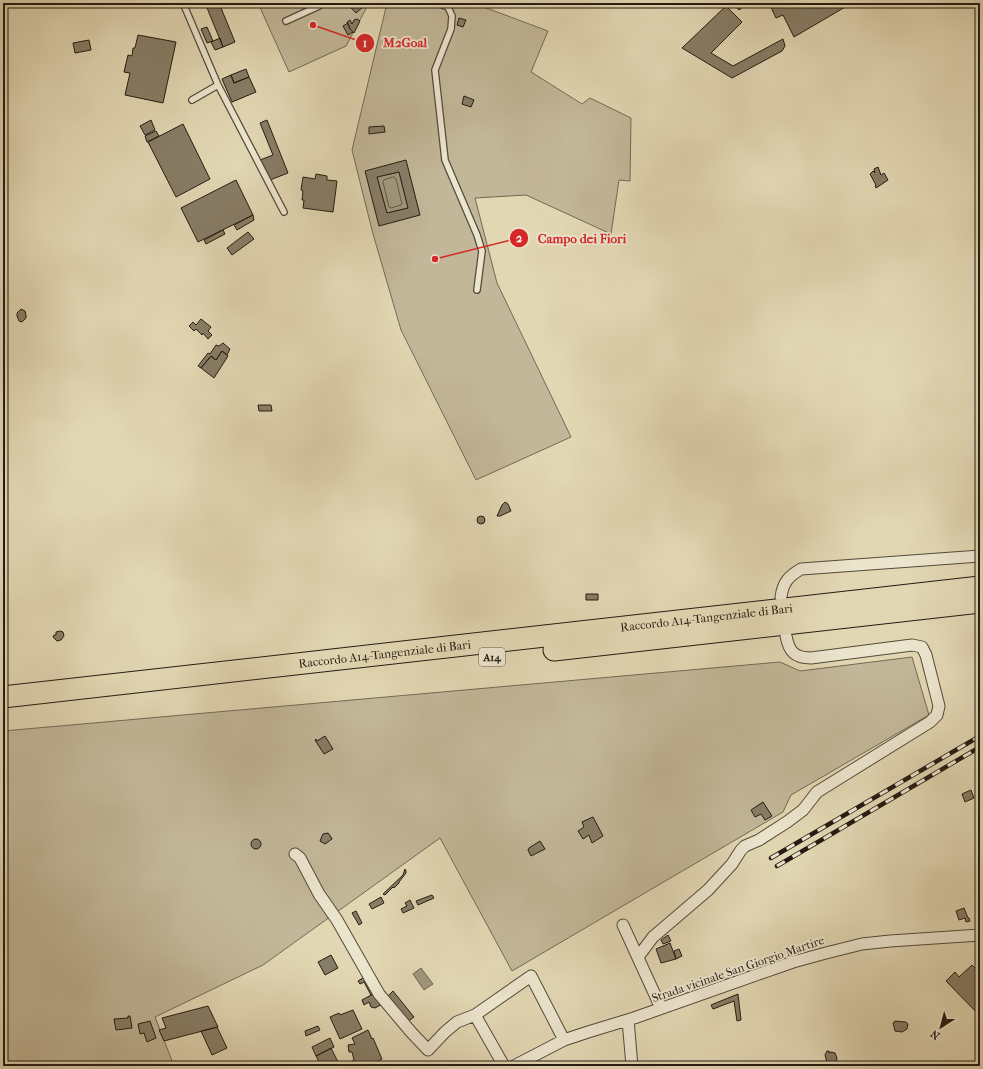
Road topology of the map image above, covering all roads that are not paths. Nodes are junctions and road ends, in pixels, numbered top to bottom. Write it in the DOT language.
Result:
graph roads {
  1 [pos="183,3"];
  2 [pos="318,3"];
  3 [pos="437,3"];
  4 [pos="286,22"];
  5 [pos="218,84"];
  6 [pos="192,100"];
  7 [pos="284,212"];
  8 [pos="477,290"];
  9 [pos="980,556"];
  10 [pos="980,587"];
  11 [pos="781,596"];
  12 [pos="980,602"];
  13 [pos="786,636"];
  14 [pos="3,697"];
  15 [pos="3,711"];
  16 [pos="295,854"];
  17 [pos="623,925"];
  18 [pos="980,935"];
  19 [pos="638,957"];
  20 [pos="661,1008"];
  21 [pos="475,1015"];
  22 [pos="628,1020"];
  23 [pos="564,1040"];
  24 [pos="504,1066"];
  25 [pos="514,1066"];
  26 [pos="632,1066"];
  1 -- 5 [label="lane"];
  2 -- 4 [label="lane"];
  3 -- 8 [label="lane"];
  5 -- 6 [label="lane"];
  5 -- 7 [label="lane"];
  9 -- 11 [label="street"];
  10 -- 14 [label="highway, Raccordo A14-Tangenziale di Bari / A14"];
  12 -- 15 [label="highway, Raccordo A14-Tangenziale di Bari / A14"];
  13 -- 19 [label="street"];
  16 -- 21 [label="street"];
  17 -- 19 [label="street"];
  18 -- 20 [label="street, Strada vicinale San Giorgio Martire"];
  19 -- 20 [label="street"];
  20 -- 22 [label="street, Strada vicinale San Giorgio Martire"];
  21 -- 23 [label="street"];
  21 -- 24 [label="street"];
  22 -- 23 [label="street, Strada vicinale San Giorgio Martire"];
  22 -- 26 [label="street"];
  23 -- 25 [label="street, Strada vicinale San Giorgio Martire"];
}
